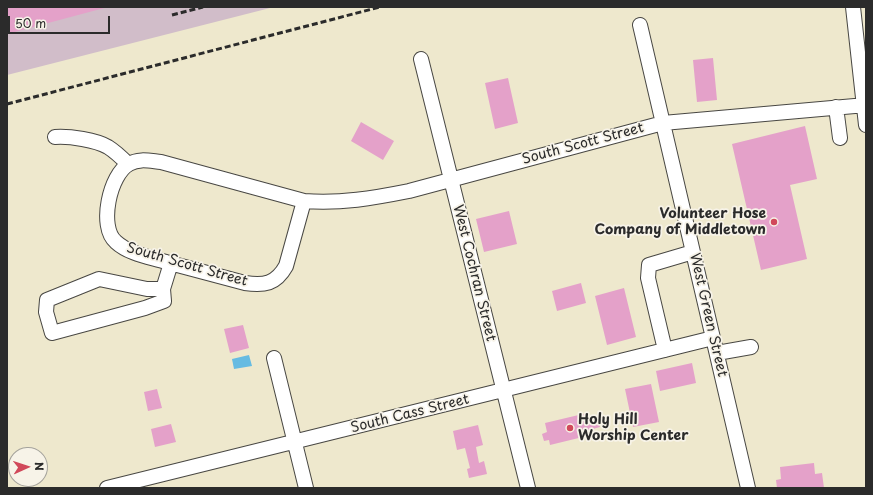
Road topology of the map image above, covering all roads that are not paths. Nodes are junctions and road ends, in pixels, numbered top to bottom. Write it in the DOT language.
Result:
graph roads {
  1 [pos="853,7"];
  2 [pos="640,25"];
  3 [pos="421,58"];
  4 [pos="865,105"];
  5 [pos="836,107"];
  6 [pos="663,123"];
  7 [pos="866,125"];
  8 [pos="55,137"];
  9 [pos="840,138"];
  10 [pos="128,164"];
  11 [pos="451,180"];
  12 [pos="304,201"];
  13 [pos="693,252"];
  14 [pos="171,263"];
  15 [pos="164,295"];
  16 [pos="713,338"];
  17 [pos="751,348"];
  18 [pos="665,350"];
  19 [pos="716,353"];
  20 [pos="274,358"];
  21 [pos="504,391"];
  22 [pos="295,441"];
  23 [pos="107,488"];
  24 [pos="306,488"];
  25 [pos="528,488"];
  26 [pos="748,488"];
  1 -- 4 [label="street"];
  2 -- 6 [label="street, West Green Street"];
  3 -- 11 [label="street, West Cochran Street"];
  4 -- 5 [label="street, South Scott Street"];
  4 -- 7 [label="street"];
  5 -- 6 [label="street, South Scott Street"];
  5 -- 9 [label="street"];
  6 -- 11 [label="street, South Scott Street"];
  6 -- 13 [label="street, West Green Street"];
  8 -- 10 [label="street"];
  10 -- 12 [label="street, South Scott Street"];
  10 -- 14 [label="street, South Scott Street"];
  11 -- 12 [label="street, South Scott Street"];
  11 -- 21 [label="street, West Cochran Street"];
  12 -- 14 [label="street, South Scott Street"];
  13 -- 16 [label="street, West Green Street"];
  13 -- 18 [label="street"];
  14 -- 15 [label="street"];
  15 -- 15 [label="street"];
  16 -- 18 [label="street, South Cass Street"];
  16 -- 19 [label="street, West Green Street"];
  17 -- 19 [label="street"];
  18 -- 21 [label="street, South Cass Street"];
  19 -- 26 [label="street, West Green Street"];
  20 -- 22 [label="street"];
  21 -- 22 [label="street, South Cass Street"];
  21 -- 25 [label="street, West Cochran Street"];
  22 -- 23 [label="street, South Cass Street"];
  22 -- 24 [label="street"];
}
